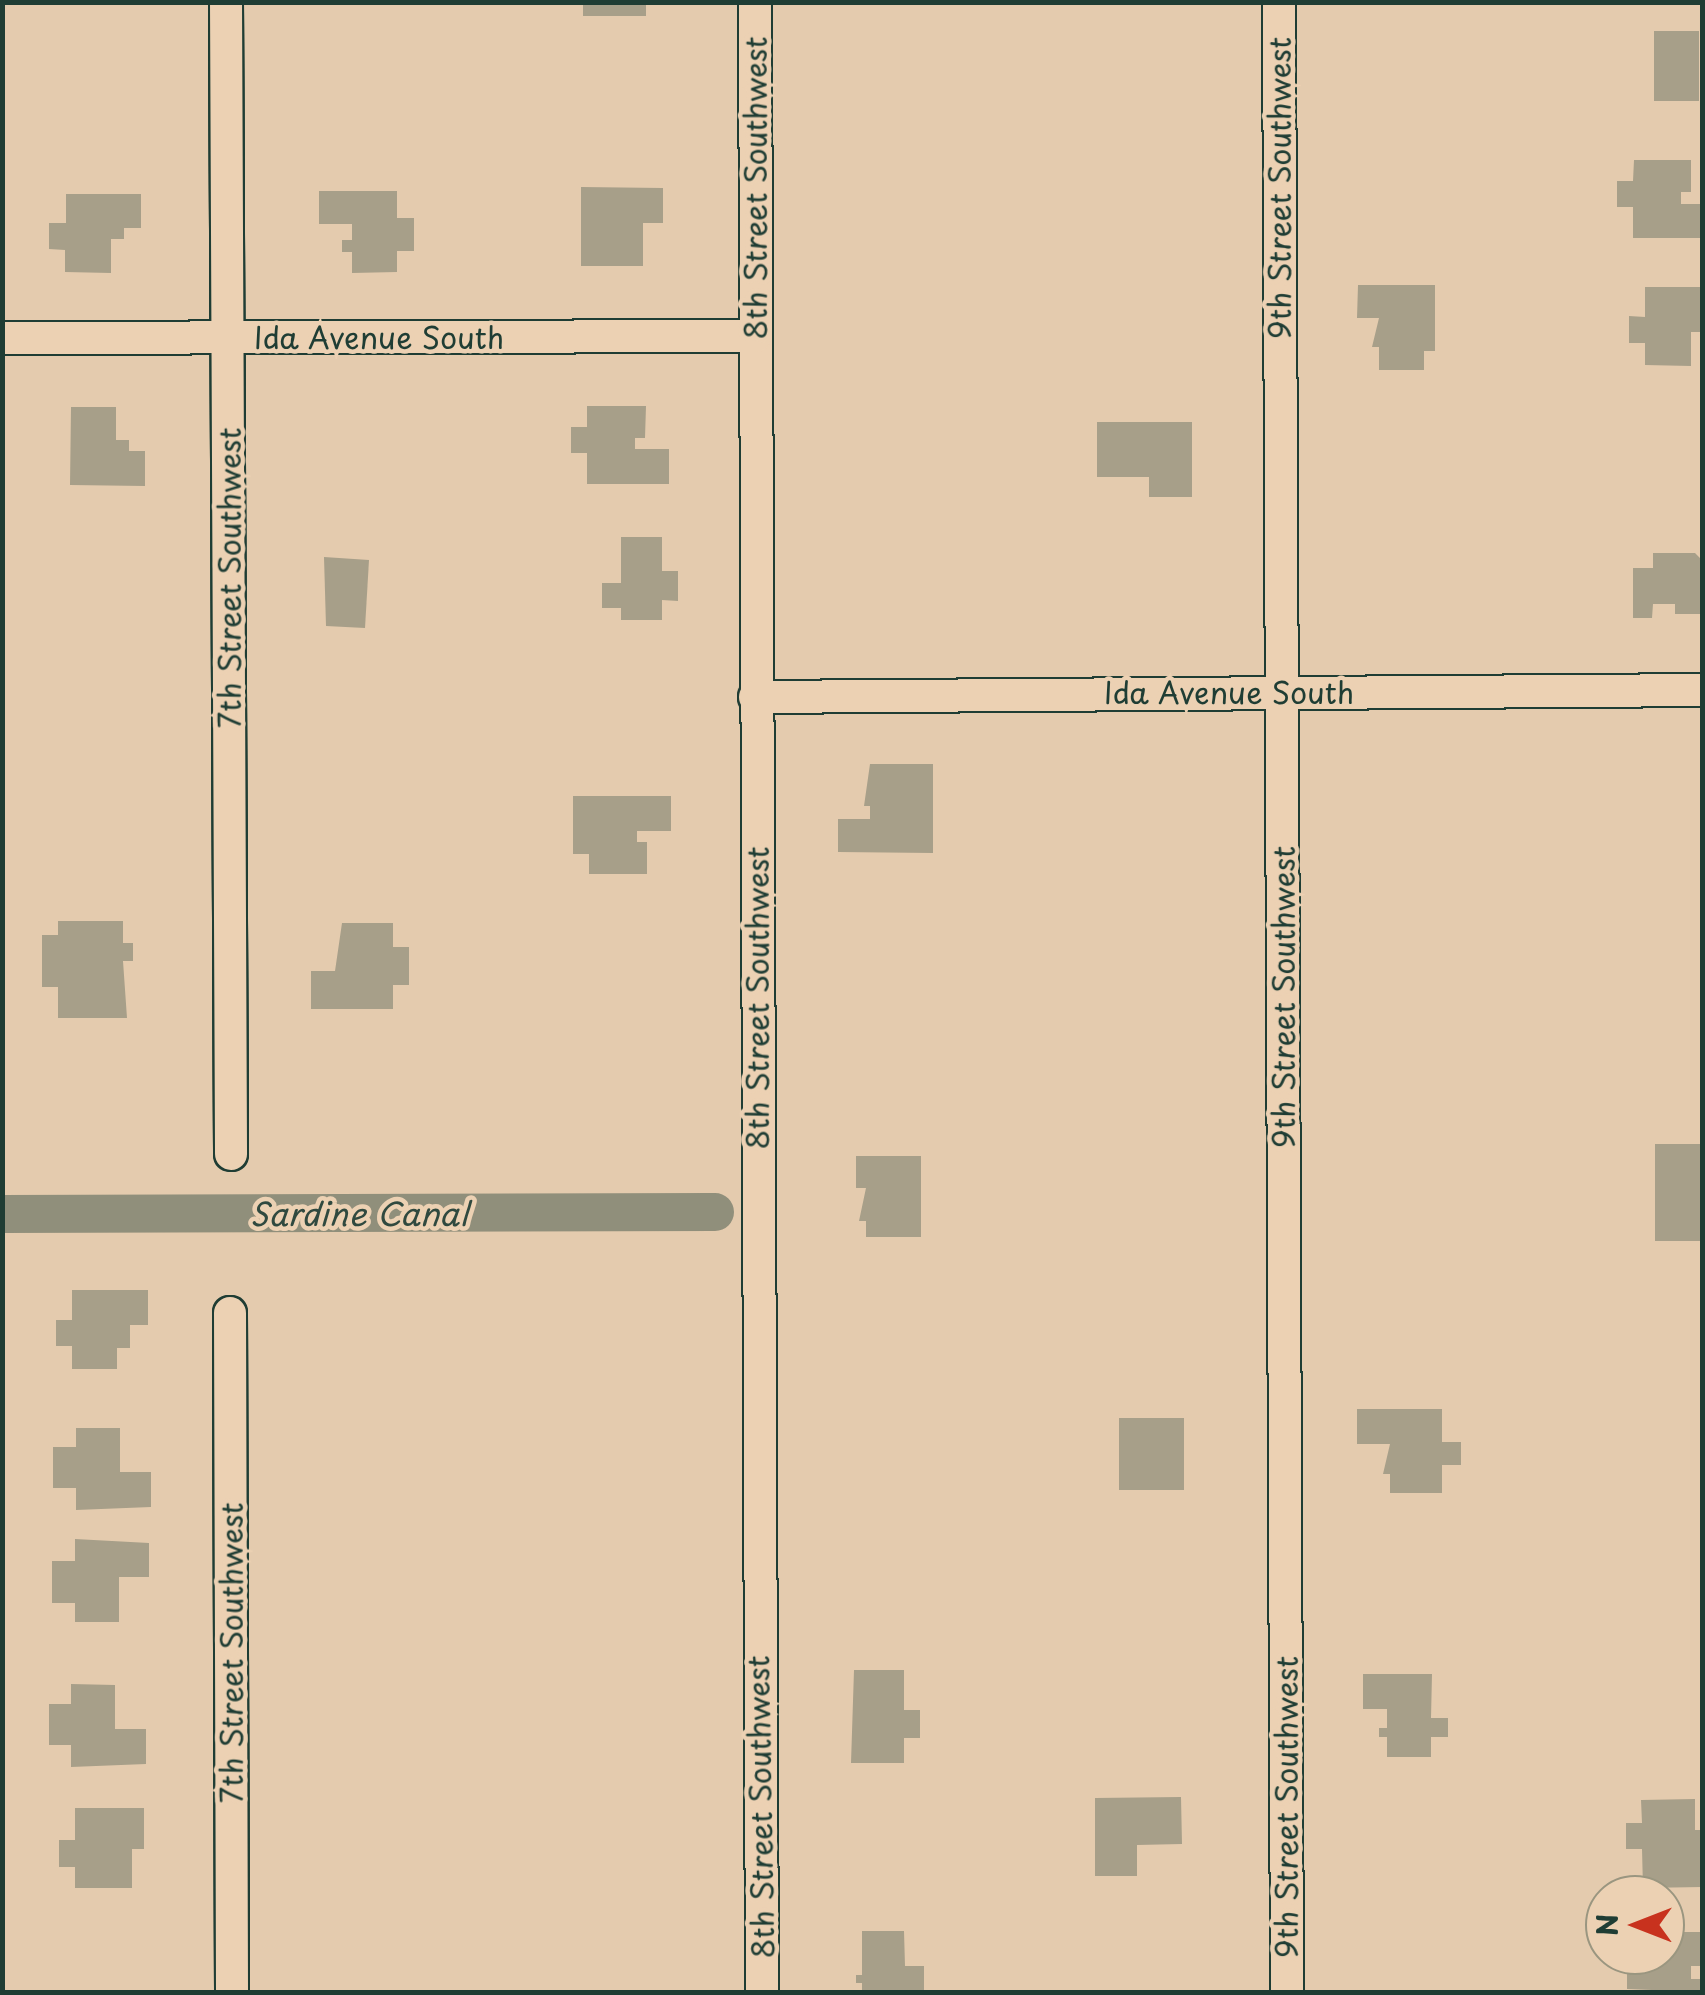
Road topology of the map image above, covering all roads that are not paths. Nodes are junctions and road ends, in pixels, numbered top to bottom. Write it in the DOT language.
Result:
graph roads {
  1 [pos="226,2"];
  2 [pos="755,2"];
  3 [pos="1279,2"];
  4 [pos="755,336"];
  5 [pos="2,338"];
  6 [pos="226,338"];
  7 [pos="1702,690"];
  8 [pos="1282,692"];
  9 [pos="755,697"];
  10 [pos="231,1154"];
  11 [pos="230,1313"];
  12 [pos="232,1992"];
  13 [pos="762,1992"];
  14 [pos="1287,1992"];
  1 -- 6 [label="street, 7th Street Southwest"];
  2 -- 4 [label="street, 8th Street Southwest"];
  3 -- 8 [label="street, 9th Street Southwest"];
  4 -- 6 [label="street, Ida Avenue South"];
  4 -- 9 [label="street, 8th Street Southwest"];
  5 -- 6 [label="street, Ida Avenue South"];
  6 -- 10 [label="street, 7th Street Southwest"];
  7 -- 8 [label="street, Ida Avenue South"];
  8 -- 9 [label="street, Ida Avenue South"];
  8 -- 14 [label="street, 9th Street Southwest"];
  9 -- 13 [label="street, 8th Street Southwest"];
  11 -- 12 [label="street, 7th Street Southwest"];
}
